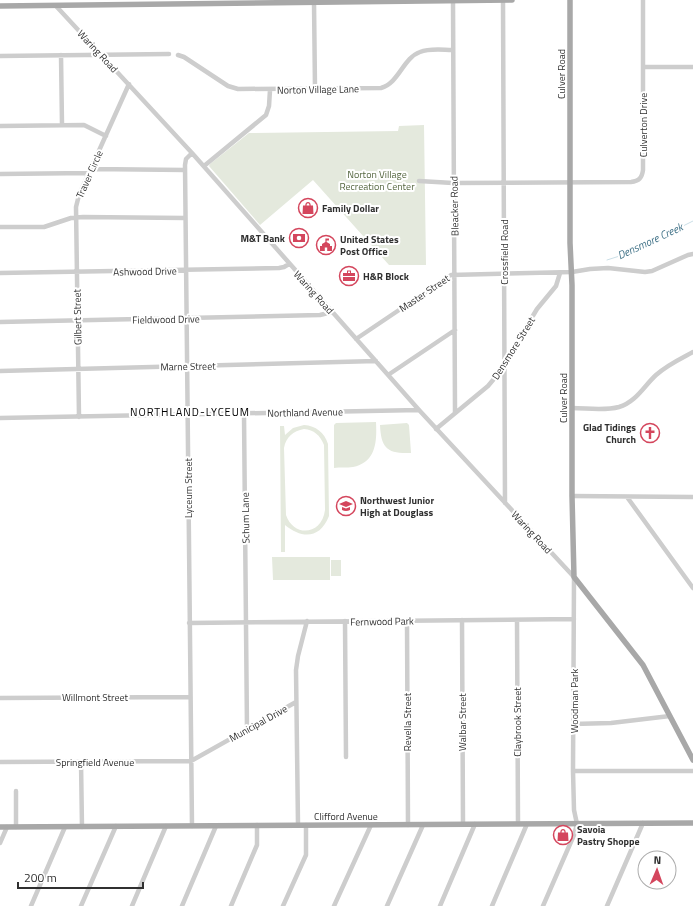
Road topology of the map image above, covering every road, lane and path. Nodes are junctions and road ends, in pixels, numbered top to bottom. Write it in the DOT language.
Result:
graph roads {
  1 [pos="446,0"];
  2 [pos="504,0"];
  3 [pos="512,0"];
  4 [pos="570,0"];
  5 [pos="643,0"];
  6 [pos="272,1"];
  7 [pos="330,1"];
  8 [pos="387,1"];
  9 [pos="453,1"];
  10 [pos="152,2"];
  11 [pos="214,2"];
  12 [pos="314,2"];
  13 [pos="30,3"];
  14 [pos="85,3"];
  15 [pos="0,6"];
  16 [pos="56,6"];
  17 [pos="452,50"];
  18 [pos="169,54"];
  19 [pos="61,55"];
  20 [pos="101,55"];
  21 [pos="178,55"];
  22 [pos="0,56"];
  23 [pos="643,67"];
  24 [pos="693,67"];
  25 [pos="129,84"];
  26 [pos="315,89"];
  27 [pos="270,90"];
  28 [pos="62,125"];
  29 [pos="0,126"];
  30 [pos="106,136"];
  31 [pos="192,153"];
  32 [pos="204,166"];
  33 [pos="185,170"];
  34 [pos="90,171"];
  35 [pos="0,174"];
  36 [pos="419,181"];
  37 [pos="504,182"];
  38 [pos="570,182"];
  39 [pos="453,183"];
  40 [pos="75,217"];
  41 [pos="186,218"];
  42 [pos="0,227"];
  43 [pos="693,254"];
  44 [pos="289,264"];
  45 [pos="186,270"];
  46 [pos="77,272"];
  47 [pos="572,272"];
  48 [pos="0,273"];
  49 [pos="560,273"];
  50 [pos="454,274"];
  51 [pos="504,274"];
  52 [pos="332,312"];
  53 [pos="187,318"];
  54 [pos="77,321"];
  55 [pos="0,322"];
  56 [pos="455,330"];
  57 [pos="356,339"];
  58 [pos="693,352"];
  59 [pos="376,361"];
  60 [pos="504,362"];
  61 [pos="187,366"];
  62 [pos="78,369"];
  63 [pos="0,371"];
  64 [pos="388,375"];
  65 [pos="572,408"];
  66 [pos="419,410"];
  67 [pos="455,412"];
  68 [pos="188,414"];
  69 [pos="244,414"];
  70 [pos="79,417"];
  71 [pos="0,418"];
  72 [pos="436,429"];
  73 [pos="572,496"];
  74 [pos="693,496"];
  75 [pos="627,497"];
  76 [pos="505,503"];
  77 [pos="574,578"];
  78 [pos="693,588"];
  79 [pos="574,619"];
  80 [pos="407,620"];
  81 [pos="462,620"];
  82 [pos="516,620"];
  83 [pos="308,621"];
  84 [pos="345,621"];
  85 [pos="246,622"];
  86 [pos="189,623"];
  87 [pos="190,696"];
  88 [pos="0,698"];
  89 [pos="296,702"];
  90 [pos="670,716"];
  91 [pos="573,724"];
  92 [pos="247,730"];
  93 [pos="346,757"];
  94 [pos="693,760"];
  95 [pos="0,762"];
  96 [pos="81,762"];
  97 [pos="191,762"];
  98 [pos="573,771"];
  99 [pos="693,771"];
  100 [pos="16,791"];
  101 [pos="643,823"];
  102 [pos="693,823"];
  103 [pos="423,824"];
  104 [pos="463,824"];
  105 [pos="475,824"];
  106 [pos="518,824"];
  107 [pos="527,824"];
  108 [pos="576,824"];
  109 [pos="298,825"];
  110 [pos="306,825"];
  111 [pos="371,825"];
  112 [pos="408,825"];
  113 [pos="116,826"];
  114 [pos="166,826"];
  115 [pos="192,826"];
  116 [pos="216,826"];
  117 [pos="258,826"];
  118 [pos="0,827"];
  119 [pos="7,827"];
  120 [pos="16,827"];
  121 [pos="65,827"];
  122 [pos="82,827"];
  123 [pos="0,843"];
  124 [pos="31,906"];
  125 [pos="81,906"];
  126 [pos="132,906"];
  127 [pos="182,906"];
  128 [pos="231,906"];
  129 [pos="283,906"];
  130 [pos="334,906"];
  131 [pos="387,906"];
  132 [pos="440,906"];
  133 [pos="492,906"];
  134 [pos="543,906"];
  135 [pos="607,906"];
  1 -- 8 [label="main road"];
  1 -- 9 [label="main road"];
  2 -- 3 [label="main road"];
  2 -- 9 [label="main road"];
  2 -- 37 [label="street, Crossfield Road"];
  4 -- 38 [label="main road, Culver Road"];
  5 -- 23 [label="street, Culverton Drive"];
  6 -- 11 [label="main road"];
  6 -- 12 [label="main road"];
  7 -- 8 [label="main road"];
  7 -- 12 [label="main road"];
  9 -- 17 [label="street, Bleacker Road"];
  10 -- 11 [label="main road"];
  10 -- 14 [label="main road"];
  12 -- 26 [label="street"];
  13 -- 15 [label="main road"];
  13 -- 16 [label="main road"];
  14 -- 16 [label="main road"];
  16 -- 20 [label="street, Waring Road"];
  17 -- 26 [label="street, Norton Village Lane"];
  17 -- 39 [label="street, Bleacker Road"];
  18 -- 20 [label="street"];
  19 -- 20 [label="street"];
  19 -- 22 [label="street"];
  19 -- 28 [label="street"];
  20 -- 25 [label="street, Waring Road"];
  21 -- 27 [label="street, Norton Village Lane"];
  23 -- 24 [label="street"];
  23 -- 38 [label="street, Culverton Drive"];
  25 -- 30 [label="street, Traver Circle"];
  25 -- 31 [label="street, Waring Road"];
  26 -- 27 [label="street, Norton Village Lane"];
  27 -- 32 [label="street"];
  28 -- 29 [label="street"];
  28 -- 30 [label="street"];
  30 -- 34 [label="street, Traver Circle"];
  31 -- 32 [label="street, Waring Road"];
  31 -- 33 [label="street, Lyceum Street"];
  32 -- 44 [label="street, Waring Road"];
  33 -- 34 [label="street"];
  33 -- 41 [label="street, Lyceum Street"];
  34 -- 35 [label="street"];
  34 -- 40 [label="street, Traver Circle"];
  36 -- 39 [label="street"];
  37 -- 38 [label="street"];
  37 -- 39 [label="street"];
  37 -- 51 [label="street, Crossfield Road"];
  38 -- 47 [label="main road, Culver Road"];
  39 -- 50 [label="street, Bleacker Road"];
  40 -- 41 [label="street"];
  40 -- 42 [label="street"];
  40 -- 46 [label="street, Gilbert Street"];
  41 -- 45 [label="street, Lyceum Street"];
  43 -- 47 [label="street, Master Street"];
  44 -- 45 [label="street, Ashwood Drive"];
  44 -- 52 [label="street, Waring Road"];
  45 -- 46 [label="street, Ashwood Drive"];
  45 -- 53 [label="street, Lyceum Street"];
  46 -- 48 [label="street, Ashwood Drive"];
  46 -- 54 [label="street, Gilbert Street"];
  47 -- 49 [label="street, Master Street"];
  47 -- 65 [label="main road, Culver Road"];
  49 -- 51 [label="street, Master Street"];
  49 -- 60 [label="street, Densmore Street"];
  50 -- 51 [label="street, Master Street"];
  50 -- 56 [label="street, Bleacker Road"];
  50 -- 57 [label="street, Master Street"];
  51 -- 60 [label="street, Crossfield Road"];
  52 -- 53 [label="street, Fieldwood Drive"];
  52 -- 57 [label="street, Waring Road"];
  53 -- 54 [label="street, Fieldwood Drive"];
  53 -- 61 [label="street, Lyceum Street"];
  54 -- 55 [label="street, Fieldwood Drive"];
  54 -- 62 [label="street, Gilbert Street"];
  56 -- 64 [label="street"];
  56 -- 67 [label="street, Bleacker Road"];
  57 -- 59 [label="street, Waring Road"];
  58 -- 65 [label="street"];
  59 -- 61 [label="street, Marne Street"];
  59 -- 64 [label="street, Waring Road"];
  60 -- 67 [label="street, Densmore Street"];
  60 -- 76 [label="street, Crossfield Road"];
  61 -- 62 [label="street, Marne Street"];
  61 -- 68 [label="street, Lyceum Street"];
  62 -- 63 [label="street, Marne Street"];
  62 -- 70 [label="street, Gilbert Street"];
  64 -- 66 [label="street, Waring Road"];
  65 -- 73 [label="main road, Culver Road"];
  66 -- 69 [label="street, Northland Avenue"];
  66 -- 72 [label="street, Waring Road"];
  67 -- 72 [label="street, Densmore Street"];
  68 -- 69 [label="street, Northland Avenue"];
  68 -- 70 [label="street, Northland Avenue"];
  68 -- 86 [label="street, Lyceum Street"];
  69 -- 85 [label="street, Schum Lane"];
  70 -- 71 [label="street, Northland Avenue"];
  72 -- 76 [label="street, Waring Road"];
  73 -- 75 [label="street"];
  73 -- 77 [label="main road, Culver Road"];
  74 -- 75 [label="street"];
  75 -- 78 [label="street"];
  76 -- 77 [label="street, Waring Road"];
  77 -- 79 [label="street, Woodman Park"];
  77 -- 90 [label="main road"];
  79 -- 82 [label="street, Fernwood Park"];
  79 -- 91 [label="street, Woodman Park"];
  80 -- 81 [label="street, Fernwood Park"];
  80 -- 84 [label="street, Fernwood Park"];
  80 -- 112 [label="street, Revella Street"];
  81 -- 82 [label="street, Fernwood Park"];
  81 -- 104 [label="street, Walbar Street"];
  82 -- 106 [label="street, Claybrook Street"];
  83 -- 84 [label="street, Fernwood Park"];
  83 -- 85 [label="street, Fernwood Park"];
  83 -- 89 [label="street, Municipal Drive"];
  84 -- 93 [label="street"];
  85 -- 86 [label="street, Fernwood Park"];
  85 -- 92 [label="street, Schum Lane"];
  86 -- 87 [label="street, Lyceum Street"];
  87 -- 88 [label="street, Willmont Street"];
  87 -- 97 [label="street, Lyceum Street"];
  89 -- 92 [label="street, Municipal Drive"];
  89 -- 109 [label="street"];
  90 -- 91 [label="street"];
  90 -- 94 [label="main road"];
  91 -- 98 [label="street, Woodman Park"];
  92 -- 97 [label="street, Municipal Drive"];
  95 -- 96 [label="street, Springfield Avenue"];
  96 -- 97 [label="street, Springfield Avenue"];
  96 -- 122 [label="street"];
  97 -- 115 [label="street, Lyceum Street"];
  98 -- 99 [label="street"];
  98 -- 108 [label="street, Woodman Park"];
  100 -- 120 [label="street"];
  101 -- 102 [label="main road, Clifford Avenue"];
  101 -- 108 [label="main road, Clifford Avenue"];
  101 -- 135 [label="street"];
  103 -- 104 [label="main road, Clifford Avenue"];
  103 -- 112 [label="main road, Clifford Avenue"];
  103 -- 131 [label="street"];
  104 -- 105 [label="main road, Clifford Avenue"];
  105 -- 106 [label="main road, Clifford Avenue"];
  105 -- 132 [label="street"];
  106 -- 107 [label="main road, Clifford Avenue"];
  107 -- 108 [label="main road, Clifford Avenue"];
  107 -- 133 [label="street"];
  108 -- 134 [label="street"];
  109 -- 110 [label="main road, Clifford Avenue"];
  109 -- 117 [label="main road, Clifford Avenue"];
  110 -- 111 [label="main road, Clifford Avenue"];
  110 -- 129 [label="street"];
  111 -- 112 [label="main road, Clifford Avenue"];
  111 -- 130 [label="street"];
  113 -- 114 [label="main road, Clifford Avenue"];
  113 -- 122 [label="main road, Clifford Avenue"];
  113 -- 125 [label="street"];
  114 -- 115 [label="main road, Clifford Avenue"];
  114 -- 126 [label="street"];
  115 -- 116 [label="main road, Clifford Avenue"];
  116 -- 117 [label="main road, Clifford Avenue"];
  116 -- 127 [label="street"];
  117 -- 128 [label="street"];
  118 -- 119 [label="main road, Clifford Avenue"];
  119 -- 120 [label="main road, Clifford Avenue"];
  119 -- 123 [label="street"];
  120 -- 121 [label="main road, Clifford Avenue"];
  121 -- 122 [label="main road, Clifford Avenue"];
  121 -- 124 [label="street"];
}
